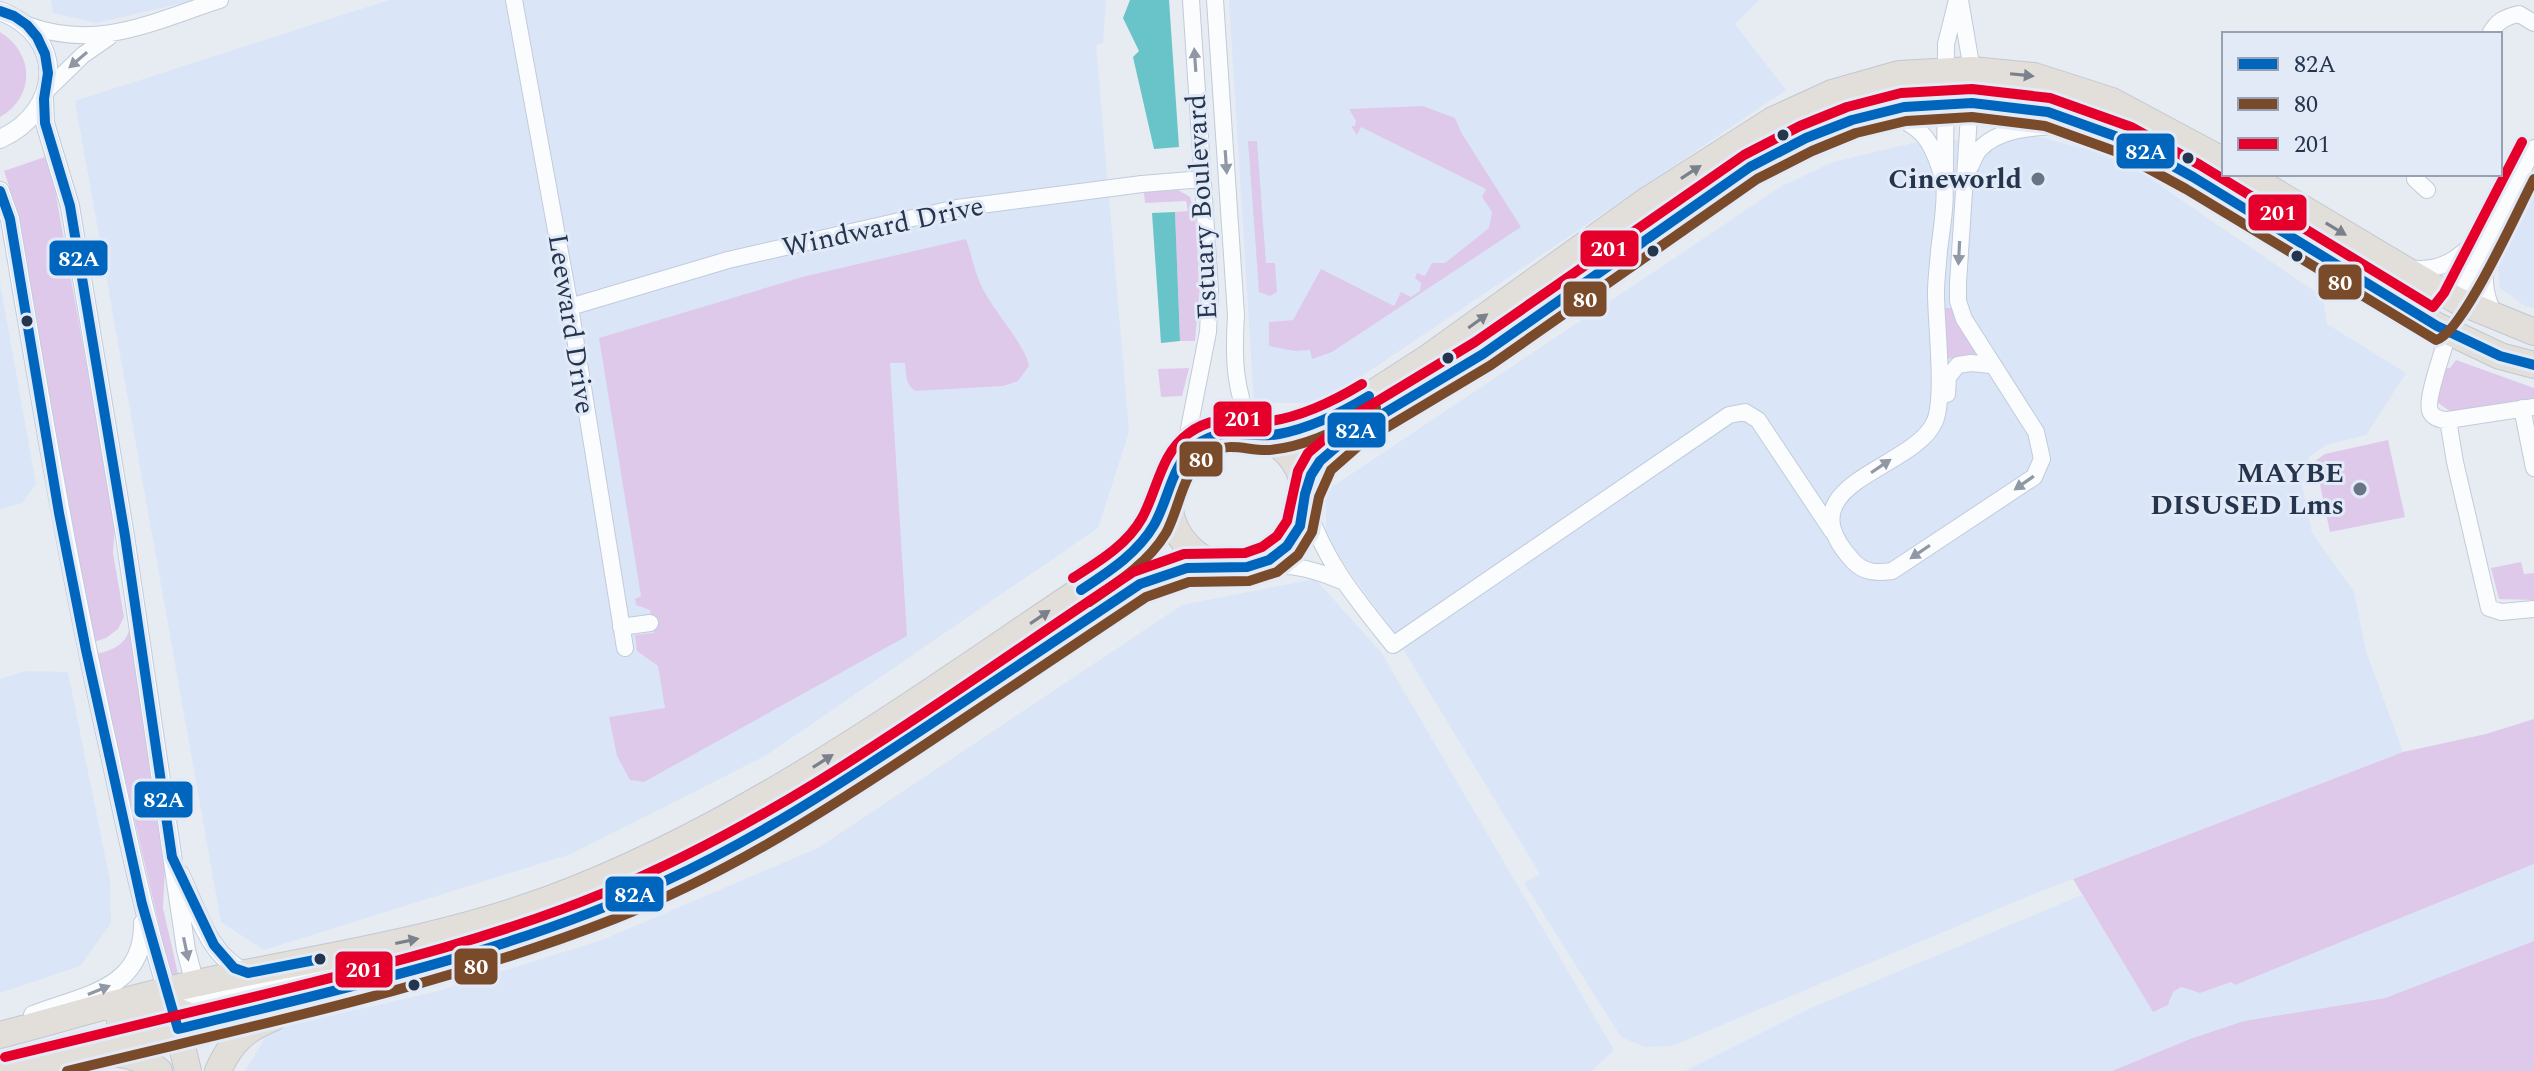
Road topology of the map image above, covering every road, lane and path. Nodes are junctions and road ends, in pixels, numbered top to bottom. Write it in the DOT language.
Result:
graph roads {
  1 [pos="220,0"];
  2 [pos="514,0"];
  3 [pos="1191,0"];
  4 [pos="1215,0"];
  5 [pos="1958,0"];
  6 [pos="13,13"];
  7 [pos="2534,23"];
  8 [pos="2491,32"];
  9 [pos="113,34"];
  10 [pos="1946,44"];
  11 [pos="1972,70"];
  12 [pos="1945,71"];
  13 [pos="1917,73"];
  14 [pos="45,95"];
  15 [pos="1959,103"];
  16 [pos="1884,112"];
  17 [pos="2084,125"];
  18 [pos="0,139"];
  19 [pos="2534,148"];
  20 [pos="2222,160"];
  21 [pos="1966,176"];
  22 [pos="2248,176"];
  23 [pos="2416,176"];
  24 [pos="1203,179"];
  25 [pos="1945,182"];
  26 [pos="2427,190"];
  27 [pos="0,191"];
  28 [pos="2495,223"];
  29 [pos="2398,266"];
  30 [pos="2456,300"];
  31 [pos="570,307"];
  32 [pos="2495,317"];
  33 [pos="2437,326"];
  34 [pos="2534,332"];
  35 [pos="1991,365"];
  36 [pos="2534,365"];
  37 [pos="1939,404"];
  38 [pos="2528,408"];
  39 [pos="2448,420"];
  40 [pos="1258,435"];
  41 [pos="1183,459"];
  42 [pos="2534,468"];
  43 [pos="1170,490"];
  44 [pos="1841,493"];
  45 [pos="1306,499"];
  46 [pos="1810,499"];
  47 [pos="1837,539"];
  48 [pos="1234,567"];
  49 [pos="1342,581"];
  50 [pos="2534,609"];
  51 [pos="650,623"];
  52 [pos="621,627"];
  53 [pos="625,648"];
  54 [pos="780,788"];
  55 [pos="794,813"];
  56 [pos="172,857"];
  57 [pos="142,904"];
  58 [pos="248,973"];
  59 [pos="398,976"];
  60 [pos="200,1004"];
  61 [pos="172,1010"];
  62 [pos="0,1028"];
  63 [pos="0,1035"];
  64 [pos="0,1053"];
  65 [pos="84,1053"];
  66 [pos="8,1071"];
  67 [pos="159,1071"];
  68 [pos="188,1071"];
  69 [pos="211,1071"];
  70 [pos="218,1071"];
  1 -- 9 [label="street"];
  2 -- 31 [label="street, Leeward Drive"];
  24 -- 3 [label="street, Estuary Boulevard, one-way"];
  4 -- 40 [label="street, Estuary Boulevard, one-way"];
  5 -- 10 [label="street"];
  5 -- 11 [label="street"];
  6 -- 9 [label="street"];
  6 -- 14 [label="street"];
  7 -- 8 [label="street"];
  9 -- 14 [label="street, one-way"];
  10 -- 12 [label="street"];
  10 -- 13 [label="street"];
  11 -- 12 [label="highway"];
  11 -- 15 [label="street"];
  11 -- 20 [label="highway, one-way"];
  12 -- 13 [label="highway"];
  12 -- 15 [label="street"];
  40 -- 13 [label="highway, one-way"];
  14 -- 18 [label="street"];
  14 -- 56 [label="street"];
  15 -- 16 [label="highway"];
  15 -- 17 [label="highway"];
  15 -- 21 [label="street"];
  15 -- 25 [label="street"];
  16 -- 25 [label="street"];
  16 -- 45 [label="highway"];
  17 -- 21 [label="street"];
  17 -- 33 [label="highway"];
  19 -- 28 [label="street"];
  21 -- 35 [label="street, one-way"];
  22 -- 29 [label="highway, one-way"];
  23 -- 26 [label="street"];
  24 -- 31 [label="street, Windward Drive"];
  24 -- 41 [label="street, Estuary Boulevard"];
  25 -- 37 [label="street"];
  27 -- 57 [label="street"];
  28 -- 29 [label="street"];
  28 -- 30 [label="street"];
  28 -- 32 [label="street"];
  29 -- 30 [label="highway"];
  30 -- 32 [label="highway"];
  30 -- 33 [label="highway"];
  31 -- 52 [label="street, Leeward Drive"];
  32 -- 34 [label="highway"];
  33 -- 36 [label="highway"];
  33 -- 39 [label="street"];
  35 -- 37 [label="street"];
  35 -- 47 [label="street, one-way"];
  44 -- 37 [label="street, one-way"];
  38 -- 39 [label="street"];
  38 -- 42 [label="street"];
  39 -- 50 [label="street"];
  40 -- 41 [label="highway"];
  40 -- 45 [label="highway"];
  41 -- 43 [label="highway"];
  43 -- 48 [label="highway"];
  54 -- 43 [label="highway, one-way"];
  44 -- 46 [label="street"];
  44 -- 47 [label="street"];
  45 -- 48 [label="highway"];
  45 -- 49 [label="street"];
  46 -- 47 [label="street"];
  46 -- 49 [label="street"];
  48 -- 49 [label="street"];
  48 -- 55 [label="highway"];
  51 -- 52 [label="street"];
  52 -- 53 [label="street, Leeward Drive"];
  54 -- 55 [label="highway"];
  58 -- 54 [label="highway, one-way"];
  55 -- 59 [label="highway"];
  56 -- 58 [label="street"];
  56 -- 60 [label="street, one-way"];
  57 -- 61 [label="street"];
  62 -- 57 [label="street, one-way"];
  58 -- 60 [label="highway"];
  59 -- 60 [label="highway"];
  59 -- 70 [label="highway"];
  60 -- 61 [label="highway"];
  60 -- 61 [label="highway"];
  60 -- 69 [label="highway"];
  61 -- 63 [label="highway"];
  61 -- 64 [label="highway"];
  61 -- 65 [label="highway"];
  61 -- 68 [label="highway"];
  65 -- 66 [label="highway"];
  65 -- 67 [label="highway"];
}
